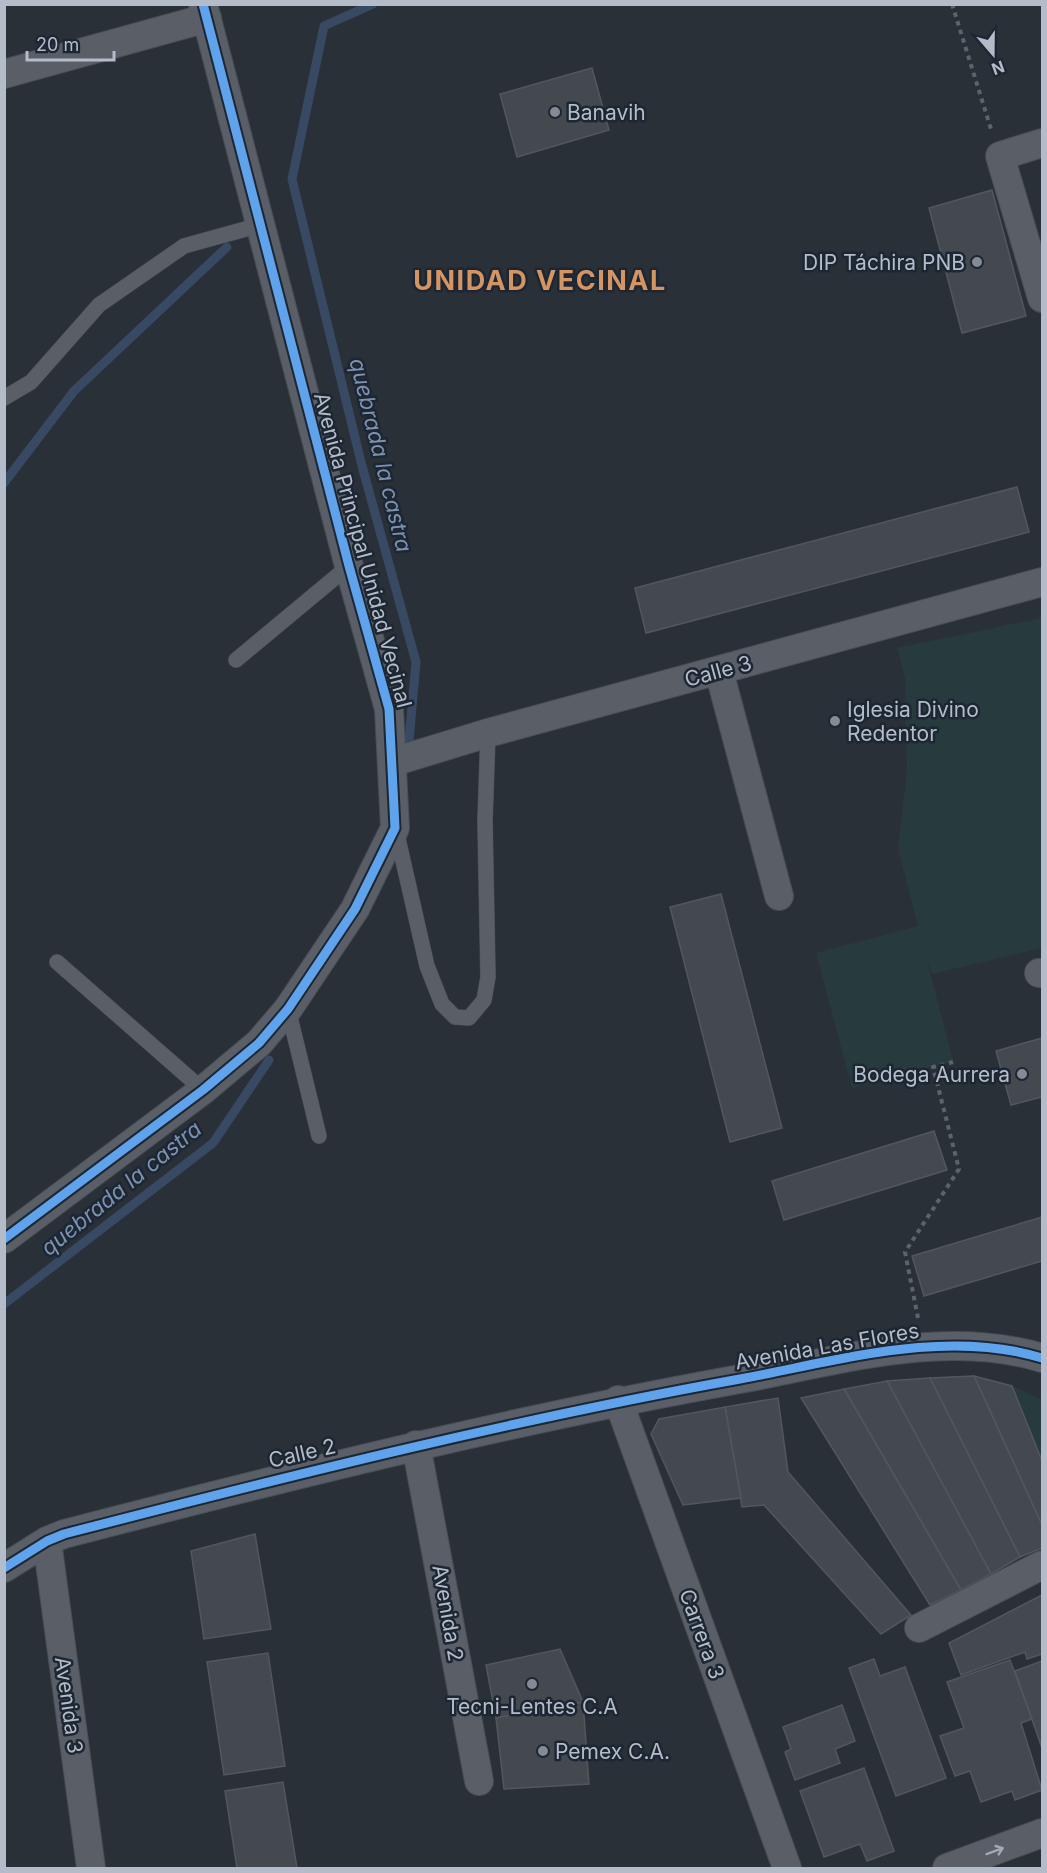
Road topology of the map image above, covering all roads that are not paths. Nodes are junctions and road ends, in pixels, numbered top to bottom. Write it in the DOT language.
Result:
graph roads {
  1 [pos="205,11"];
  2 [pos="4,74"];
  3 [pos="1042,143"];
  4 [pos="260,225"];
  5 [pos="1042,298"];
  6 [pos="4,398"];
  7 [pos="348,566"];
  8 [pos="1042,582"];
  9 [pos="236,660"];
  10 [pos="719,671"];
  11 [pos="488,733"];
  12 [pos="393,762"];
  13 [pos="395,828"];
  14 [pos="779,896"];
  15 [pos="57,962"];
  16 [pos="288,1009"];
  17 [pos="203,1090"];
  18 [pos="319,1136"];
  19 [pos="4,1239"];
  20 [pos="1042,1358"];
  21 [pos="618,1400"];
  22 [pos="416,1445"];
  23 [pos="46,1541"];
  24 [pos="1042,1565"];
  25 [pos="4,1568"];
  26 [pos="919,1628"];
  27 [pos="479,1781"];
  28 [pos="1042,1833"];
  29 [pos="92,1869"];
  30 [pos="787,1869"];
  31 [pos="947,1869"];
  1 -- 2 [label="street"];
  1 -- 4 [label="street, Avenida Principal Unidad Vecinal"];
  3 -- 5 [label="street"];
  4 -- 6 [label="lane"];
  4 -- 7 [label="street, Avenida Principal Unidad Vecinal"];
  7 -- 9 [label="lane"];
  7 -- 12 [label="street, Avenida Principal Unidad Vecinal"];
  8 -- 10 [label="street, Calle 3"];
  10 -- 11 [label="street, Calle 3"];
  10 -- 14 [label="street"];
  11 -- 12 [label="street, Calle 3"];
  11 -- 13 [label="lane"];
  12 -- 13 [label="street, Avenida Principal Unidad Vecinal"];
  13 -- 16 [label="street, Avenida Principal Unidad Vecinal"];
  15 -- 17 [label="lane"];
  16 -- 17 [label="street, Avenida Principal Unidad Vecinal"];
  16 -- 18 [label="lane"];
  17 -- 19 [label="street, Avenida Principal Unidad Vecinal"];
  20 -- 21 [label="street, Avenida Las Flores"];
  21 -- 22 [label="street, Calle 2"];
  21 -- 30 [label="street, Carrera 3"];
  22 -- 23 [label="street, Calle 2"];
  22 -- 27 [label="street, Avenida 2"];
  23 -- 25 [label="street, Calle 2"];
  23 -- 29 [label="street, Avenida 3"];
  24 -- 26 [label="street"];
  31 -- 28 [label="street, one-way"];
}
